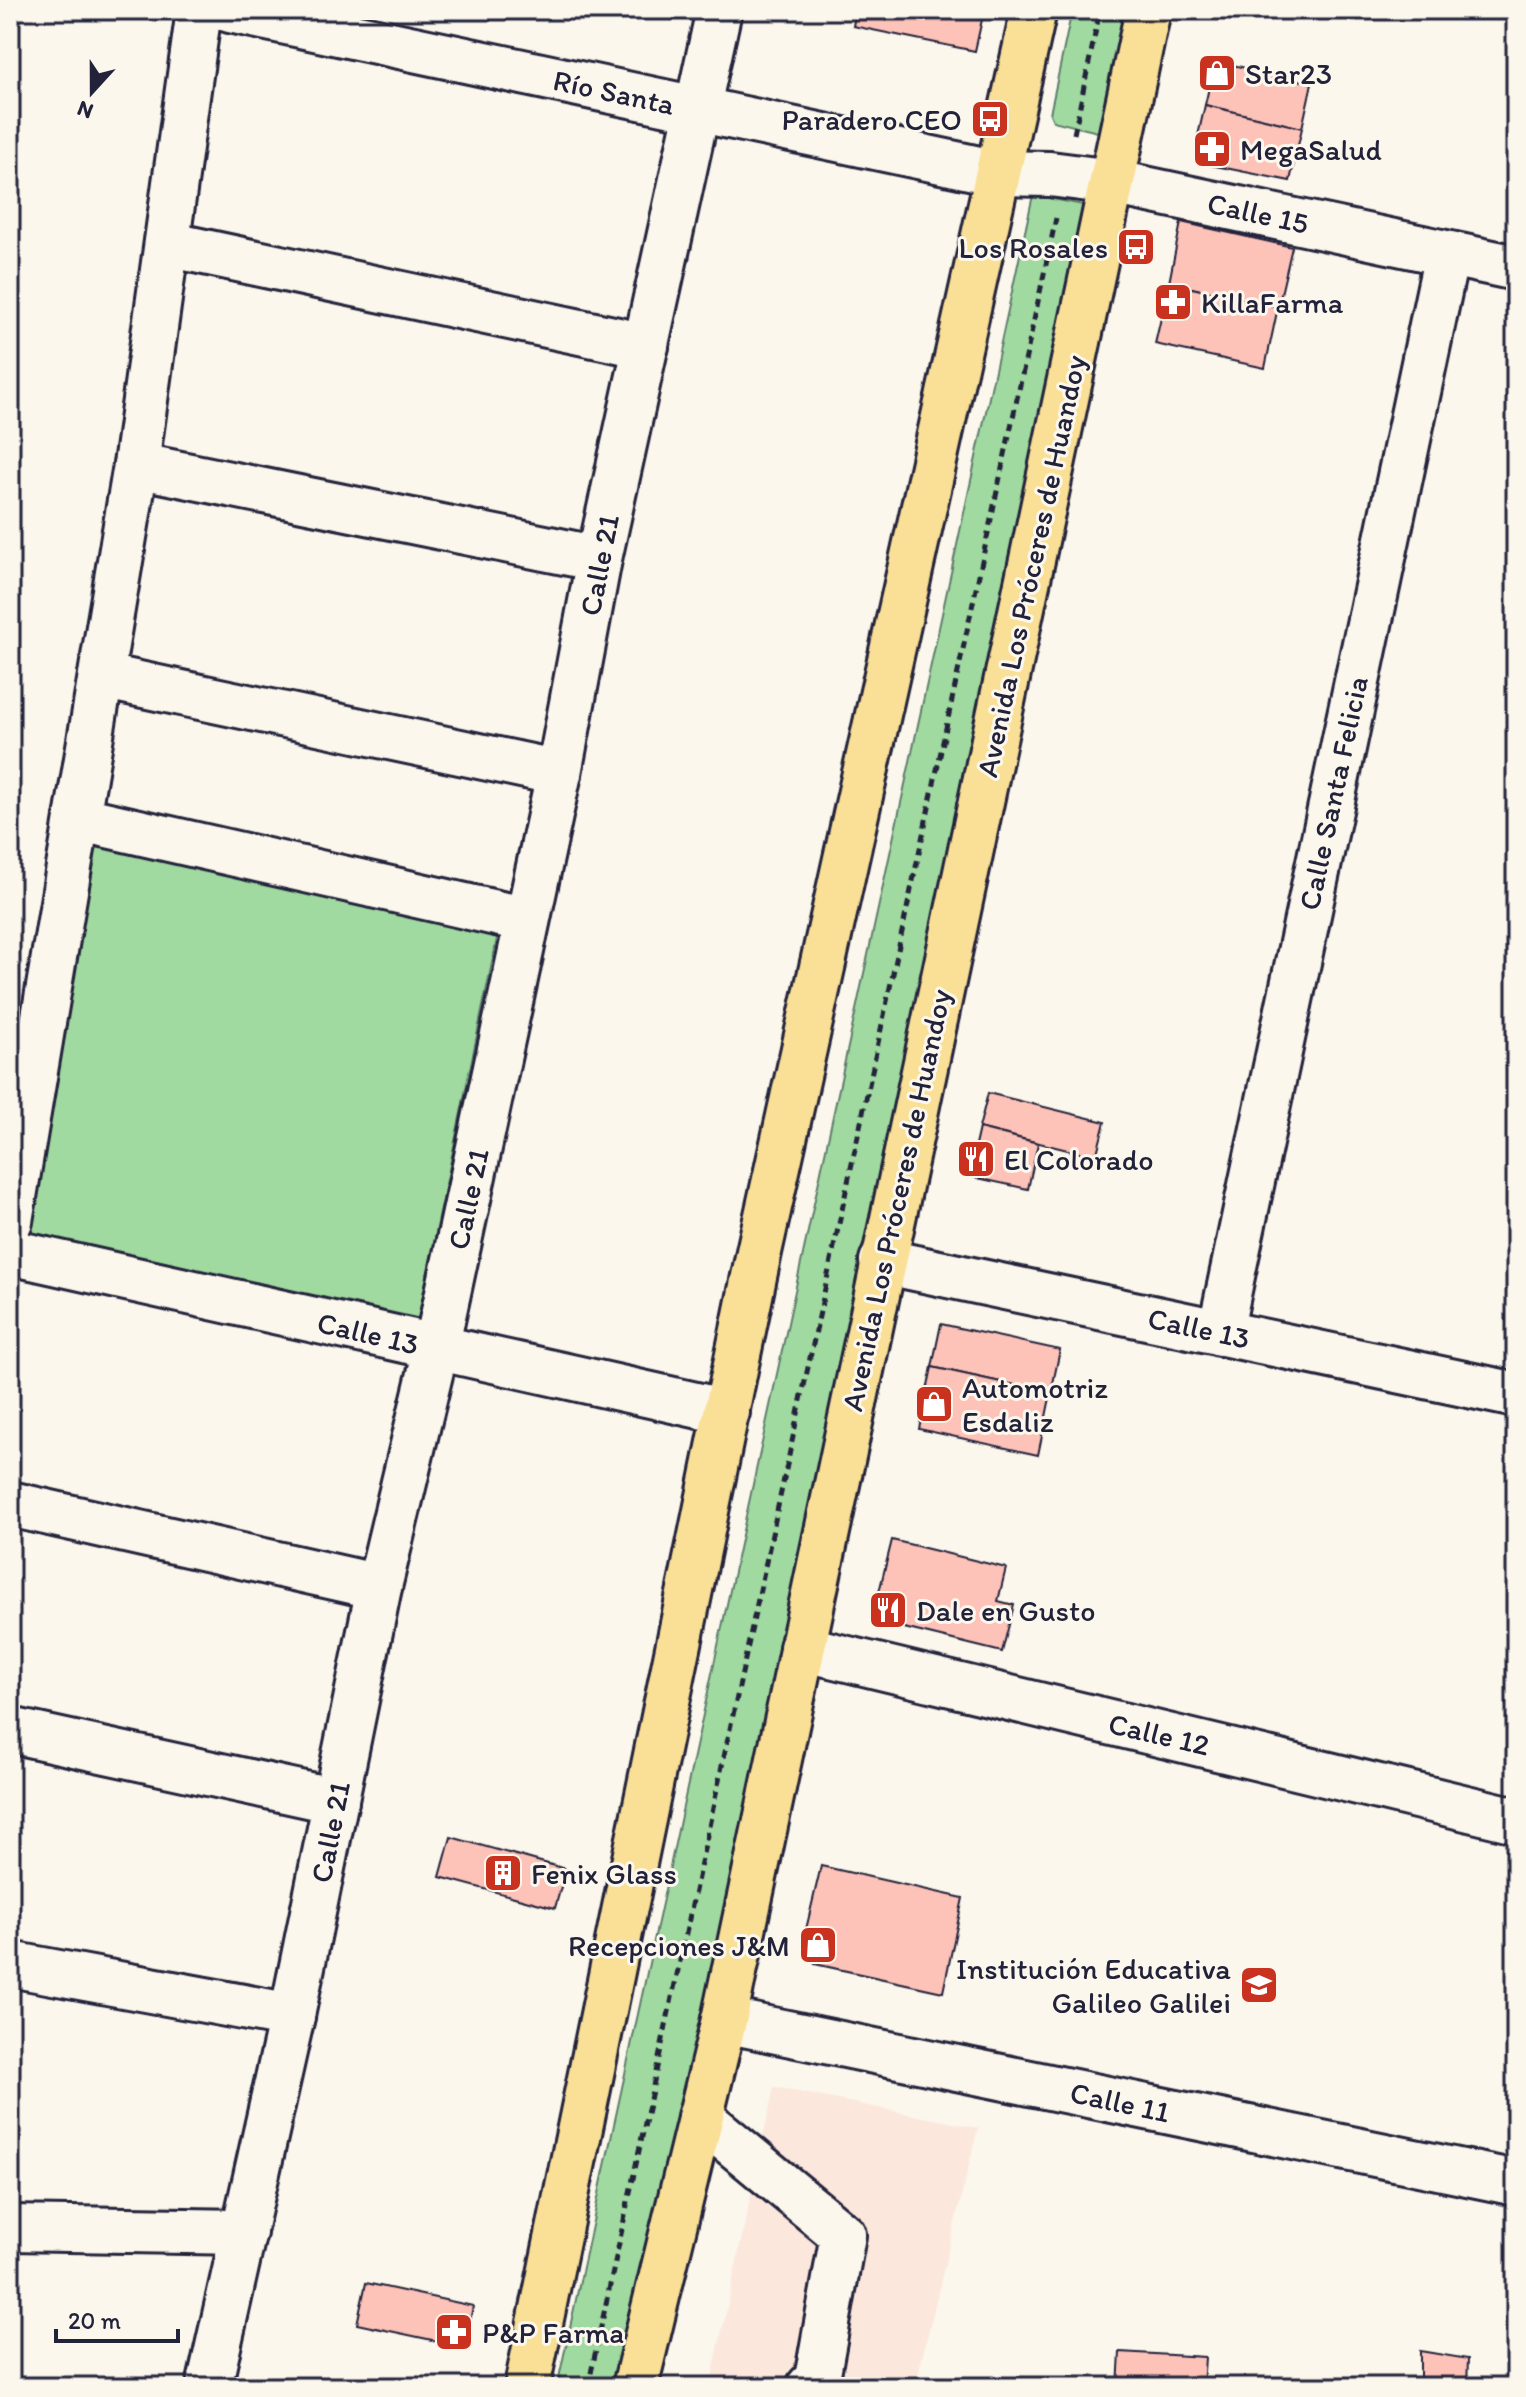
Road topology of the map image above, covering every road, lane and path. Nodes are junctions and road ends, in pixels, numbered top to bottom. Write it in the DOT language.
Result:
graph roads {
  1 [pos="199,10"];
  2 [pos="230,10"];
  3 [pos="719,10"];
  4 [pos="1034,10"];
  5 [pos="1100,10"];
  6 [pos="1148,10"];
  7 [pos="696,109"];
  8 [pos="998,173"];
  9 [pos="1065,176"];
  10 [pos="1112,182"];
  11 [pos="167,244"];
  12 [pos="1447,254"];
  13 [pos="1516,268"];
  14 [pos="646,346"];
  15 [pos="136,465"];
  16 [pos="599,559"];
  17 [pos="101,676"];
  18 [pos="559,773"];
  19 [pos="77,818"];
  20 [pos="527,920"];
  21 [pos="10,1221"];
  22 [pos="10,1252"];
  23 [pos="882,1261"];
  24 [pos="1220,1333"];
  25 [pos="436,1349"];
  26 [pos="1516,1395"];
  27 [pos="727,1412"];
  28 [pos="10,1504"];
  29 [pos="379,1587"];
  30 [pos="802,1648"];
  31 [pos="10,1730"];
  32 [pos="336,1801"];
  33 [pos="1516,1820"];
  34 [pos="10,1964"];
  35 [pos="292,2016"];
  36 [pos="724,2020"];
  37 [pos="700,2117"];
  38 [pos="1516,2183"];
  39 [pos="10,2228"];
  40 [pos="244,2232"];
  41 [pos="816,2384"];
  42 [pos="209,2387"];
  43 [pos="527,2387"];
  44 [pos="588,2387"];
  45 [pos="635,2387"];
  1 -- 11 [label="street"];
  2 -- 7 [label="street, Río Santa"];
  3 -- 7 [label="street, Calle 21"];
  4 -- 8 [label="main road"];
  5 -- 9 [label="path"];
  6 -- 10 [label="main road, Avenida Los Próceres de Huandoy"];
  7 -- 8 [label="street, Río Santa"];
  7 -- 14 [label="street, Calle 21"];
  8 -- 9 [label="street, Calle 15"];
  8 -- 27 [label="main road"];
  9 -- 10 [label="street, Calle 15"];
  9 -- 44 [label="path"];
  10 -- 12 [label="street, Calle 15"];
  10 -- 23 [label="main road, Avenida Los Próceres de Huandoy"];
  11 -- 14 [label="street"];
  11 -- 15 [label="street"];
  12 -- 13 [label="street, Calle 15"];
  12 -- 24 [label="street, Calle Santa Felicia"];
  14 -- 16 [label="street, Calle 21"];
  15 -- 16 [label="street"];
  15 -- 17 [label="street"];
  16 -- 18 [label="street, Calle 21"];
  17 -- 18 [label="street"];
  17 -- 19 [label="street"];
  18 -- 20 [label="street, Calle 21"];
  19 -- 20 [label="street"];
  19 -- 21 [label="street"];
  20 -- 25 [label="street, Calle 21"];
  22 -- 25 [label="street, Calle 13"];
  23 -- 24 [label="street, Calle 13"];
  23 -- 30 [label="main road, Avenida Los Próceres de Huandoy"];
  24 -- 26 [label="street, Calle 13"];
  25 -- 27 [label="street, Calle 13"];
  25 -- 29 [label="street, Calle 21"];
  27 -- 43 [label="main road"];
  28 -- 29 [label="street"];
  29 -- 32 [label="street, Calle 21"];
  30 -- 33 [label="street, Calle 12"];
  30 -- 36 [label="main road, Avenida Los Próceres de Huandoy"];
  31 -- 32 [label="street"];
  32 -- 35 [label="street, Calle 21"];
  34 -- 35 [label="street"];
  35 -- 40 [label="street, Calle 21"];
  36 -- 37 [label="main road, Avenida Los Próceres de Huandoy"];
  36 -- 38 [label="street, Calle 11"];
  37 -- 41 [label="street"];
  37 -- 45 [label="main road, Avenida Los Próceres de Huandoy"];
  39 -- 40 [label="street"];
  40 -- 42 [label="street, Calle 21"];
}
